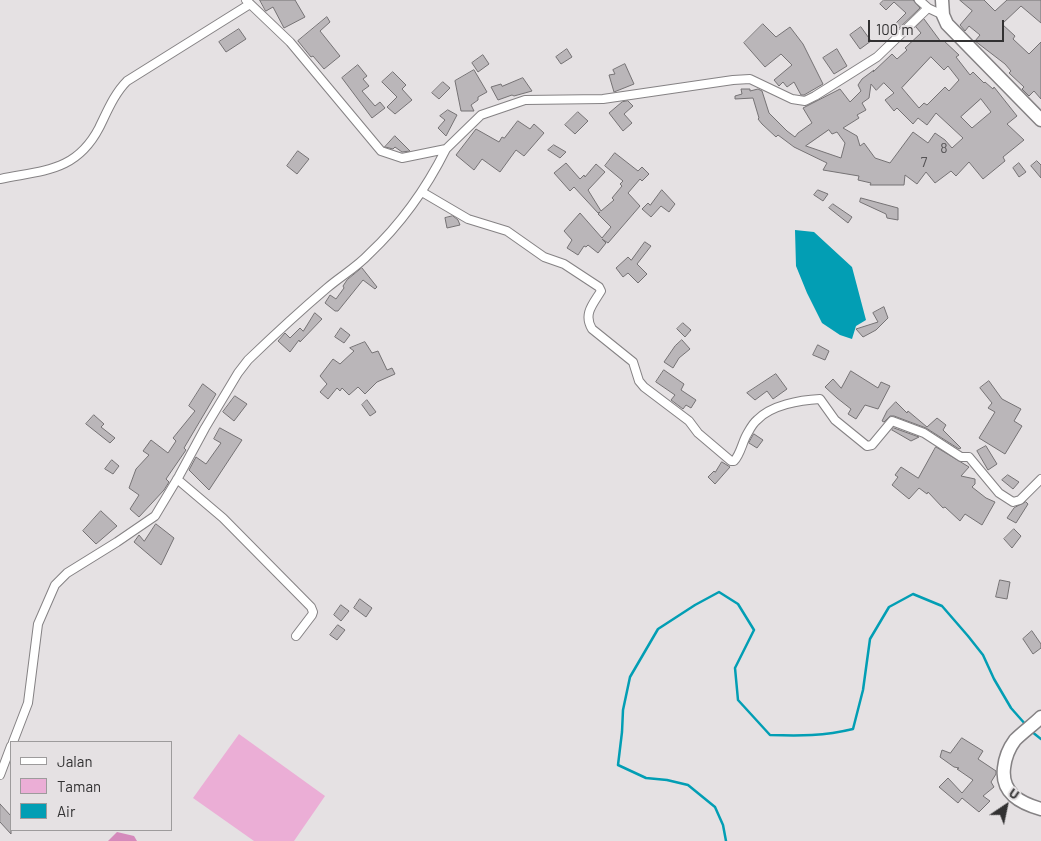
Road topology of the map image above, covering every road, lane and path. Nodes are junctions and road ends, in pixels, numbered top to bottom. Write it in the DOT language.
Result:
graph roads {
  1 [pos="919,0"];
  2 [pos="942,0"];
  3 [pos="248,2"];
  4 [pos="928,8"];
  5 [pos="943,15"];
  6 [pos="1041,120"];
  7 [pos="446,150"];
  8 [pos="0,179"];
  9 [pos="422,192"];
  10 [pos="177,479"];
  11 [pos="1041,479"];
  12 [pos="296,636"];
  13 [pos="1041,717"];
  14 [pos="13,741"];
  15 [pos="10,749"];
  16 [pos="0,775"];
  17 [pos="1041,809"];
  1 -- 4 [label="street"];
  2 -- 5 [label="main road"];
  3 -- 7 [label="street"];
  3 -- 8 [label="street"];
  4 -- 5 [label="street"];
  4 -- 7 [label="street"];
  5 -- 6 [label="main road"];
  7 -- 9 [label="street"];
  9 -- 10 [label="street"];
  9 -- 11 [label="street"];
  10 -- 12 [label="street"];
  10 -- 14 [label="street"];
  13 -- 17 [label="main road"];
  15 -- 16 [label="street"];
}
